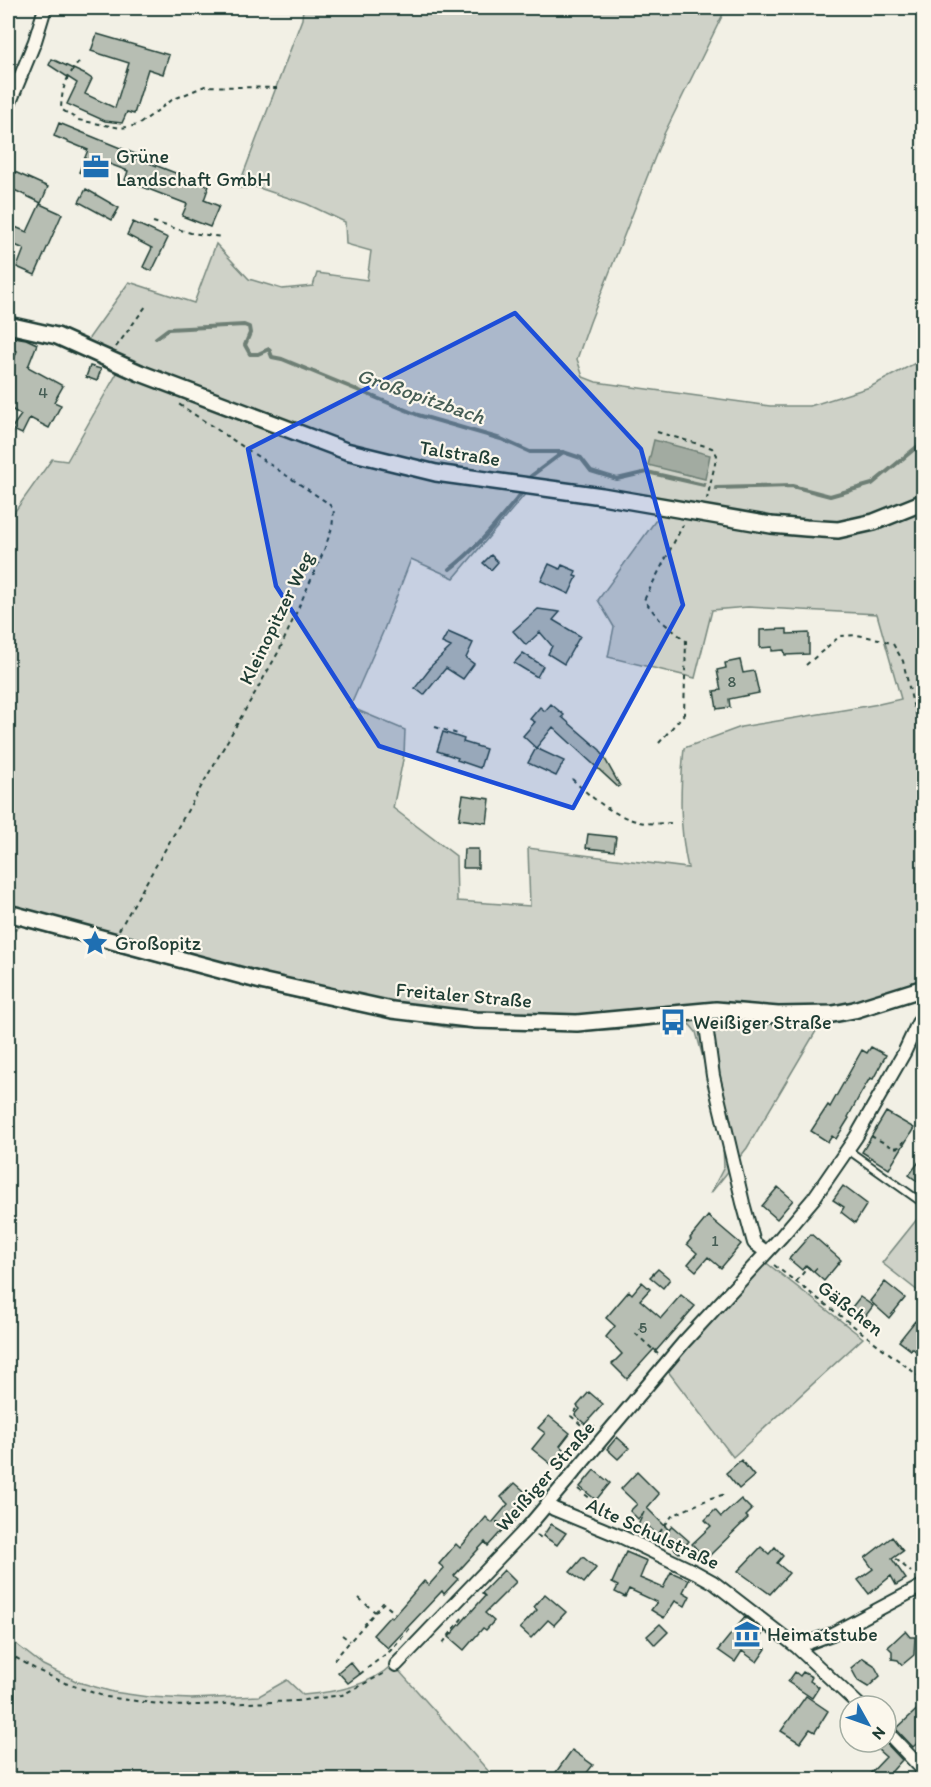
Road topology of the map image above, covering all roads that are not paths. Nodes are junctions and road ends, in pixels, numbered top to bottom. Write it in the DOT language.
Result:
graph roads {
  1 [pos="45,8"];
  2 [pos="8,104"];
  3 [pos="8,325"];
  4 [pos="924,502"];
  5 [pos="8,913"];
  6 [pos="924,988"];
  7 [pos="704,1011"];
  8 [pos="924,1017"];
  9 [pos="848,1150"];
  10 [pos="924,1204"];
  11 [pos="764,1254"];
  12 [pos="548,1505"];
  13 [pos="924,1585"];
  14 [pos="797,1647"];
  15 [pos="396,1665"];
  16 [pos="847,1694"];
  17 [pos="898,1744"];
  18 [pos="924,1772"];
  1 -- 2 [label="street"];
  3 -- 4 [label="street, Talstraße"];
  5 -- 7 [label="street, Freitaler Straße"];
  6 -- 7 [label="street, Freitaler Straße"];
  7 -- 11 [label="street"];
  8 -- 9 [label="street, Weißiger Straße"];
  9 -- 10 [label="lane"];
  9 -- 11 [label="street, Weißiger Straße"];
  11 -- 12 [label="street, Weißiger Straße"];
  12 -- 14 [label="street, Alte Schulstraße"];
  12 -- 15 [label="street, Weißiger Straße"];
  13 -- 14 [label="street"];
  14 -- 16 [label="street, Alte Schulstraße"];
  17 -- 18 [label="street"];
}
